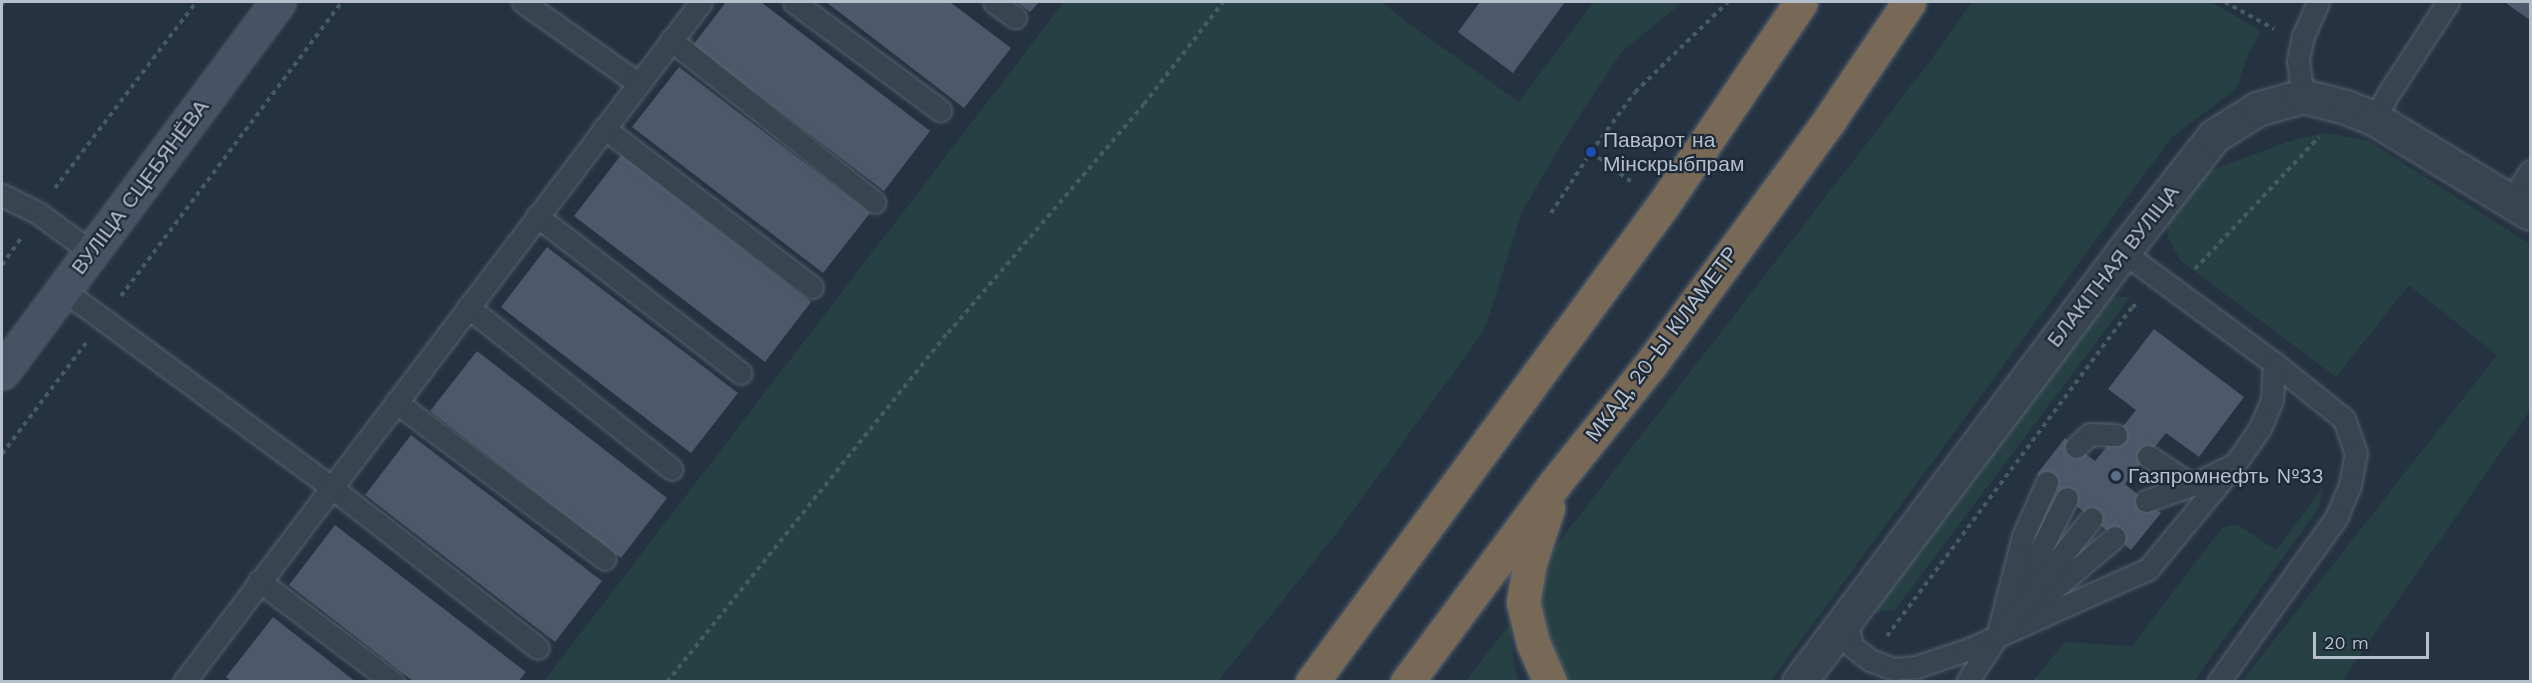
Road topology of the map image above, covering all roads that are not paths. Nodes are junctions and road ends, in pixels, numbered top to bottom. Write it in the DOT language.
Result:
graph roads {
  1 [pos="278,2"];
  2 [pos="523,2"];
  3 [pos="701,2"];
  4 [pos="794,2"];
  5 [pos="994,2"];
  6 [pos="1801,2"];
  7 [pos="1909,2"];
  8 [pos="2318,2"];
  9 [pos="2448,2"];
  10 [pos="1015,17"];
  11 [pos="670,40"];
  12 [pos="638,83"];
  13 [pos="2303,96"];
  14 [pos="939,110"];
  15 [pos="2361,113"];
  16 [pos="604,128"];
  17 [pos="2530,171"];
  18 [pos="2,195"];
  19 [pos="875,202"];
  20 [pos="2520,208"];
  21 [pos="537,216"];
  22 [pos="91,252"];
  23 [pos="2122,252"];
  24 [pos="812,287"];
  25 [pos="63,290"];
  26 [pos="468,307"];
  27 [pos="2274,363"];
  28 [pos="2,372"];
  29 [pos="741,373"];
  30 [pos="396,402"];
  31 [pos="2116,435"];
  32 [pos="2076,447"];
  33 [pos="2148,456"];
  34 [pos="2235,464"];
  35 [pos="672,469"];
  36 [pos="1556,482"];
  37 [pos="2047,482"];
  38 [pos="2192,485"];
  39 [pos="332,487"];
  40 [pos="2067,498"];
  41 [pos="2146,501"];
  42 [pos="2092,518"];
  43 [pos="2115,537"];
  44 [pos="605,559"];
  45 [pos="259,582"];
  46 [pos="1845,619"];
  47 [pos="1997,636"];
  48 [pos="538,648"];
  49 [pos="192,678"];
  50 [pos="393,681"];
  51 [pos="1312,681"];
  52 [pos="1407,681"];
  53 [pos="1550,681"];
  54 [pos="1799,681"];
  55 [pos="1967,681"];
  56 [pos="2218,681"];
  1 -- 22 [label="street, ВУЛІЦА СЦЕБЯНЁВА"];
  2 -- 12 [label="lane"];
  3 -- 11 [label="lane"];
  4 -- 14 [label="lane"];
  5 -- 10 [label="lane"];
  6 -- 51 [label="highway"];
  7 -- 36 [label="highway, МКАД, 20-Ы КІЛАМЕТР"];
  8 -- 13 [label="lane"];
  9 -- 15 [label="lane"];
  11 -- 12 [label="lane"];
  11 -- 19 [label="lane"];
  12 -- 16 [label="lane"];
  13 -- 15 [label="street"];
  13 -- 23 [label="street, БЛАКІТНАЯ ВУЛІЦА"];
  15 -- 20 [label="street"];
  16 -- 21 [label="lane"];
  16 -- 24 [label="lane"];
  17 -- 20 [label="lane"];
  18 -- 22 [label="lane"];
  21 -- 26 [label="lane"];
  21 -- 29 [label="lane"];
  22 -- 25 [label="street, ВУЛІЦА СЦЕБЯНЁВА"];
  23 -- 27 [label="lane"];
  23 -- 46 [label="street, БЛАКІТНАЯ ВУЛІЦА"];
  25 -- 28 [label="street, ВУЛІЦА СЦЕБЯНЁВА"];
  25 -- 39 [label="lane"];
  26 -- 30 [label="lane"];
  26 -- 35 [label="lane"];
  27 -- 34 [label="lane"];
  27 -- 56 [label="lane"];
  30 -- 39 [label="lane"];
  30 -- 44 [label="lane"];
  31 -- 32 [label="lane"];
  33 -- 38 [label="lane"];
  34 -- 38 [label="lane"];
  34 -- 47 [label="lane"];
  36 -- 52 [label="highway, МКАД, 20-Ы КІЛАМЕТР"];
  36 -- 53 [label="highway"];
  37 -- 47 [label="lane"];
  38 -- 41 [label="lane"];
  39 -- 45 [label="lane"];
  39 -- 48 [label="lane"];
  40 -- 47 [label="lane"];
  42 -- 47 [label="lane"];
  43 -- 47 [label="lane"];
  45 -- 49 [label="lane"];
  45 -- 50 [label="lane"];
  46 -- 47 [label="lane"];
  46 -- 54 [label="street, БЛАКІТНАЯ ВУЛІЦА"];
  47 -- 55 [label="lane"];
}
